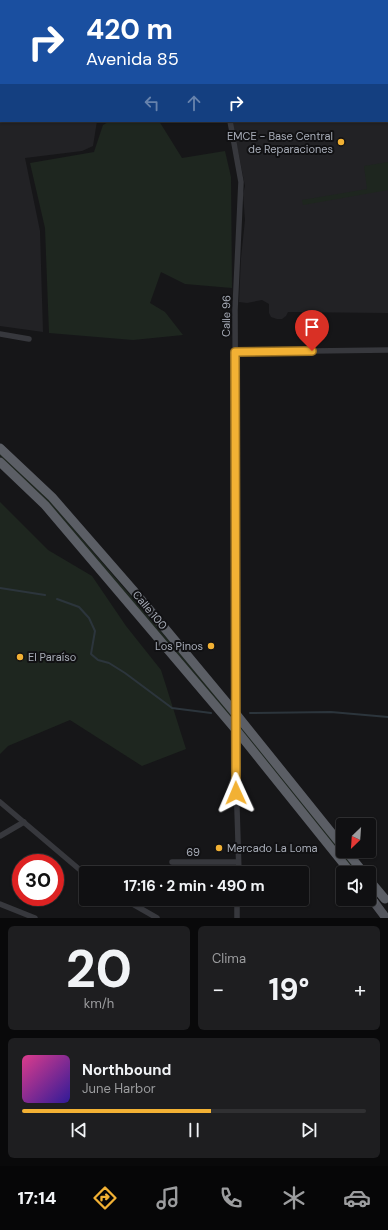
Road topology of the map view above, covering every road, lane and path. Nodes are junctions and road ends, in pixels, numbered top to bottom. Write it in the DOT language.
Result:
graph roads {
  1 [pos="230,122"];
  2 [pos="0,334"];
  3 [pos="29,339"];
  4 [pos="388,350"];
  5 [pos="235,352"];
  6 [pos="0,448"];
  7 [pos="0,462"];
  8 [pos="236,714"];
  9 [pos="237,731"];
  10 [pos="0,802"];
  11 [pos="24,822"];
  12 [pos="0,836"];
  13 [pos="336,838"];
  14 [pos="352,858"];
  15 [pos="172,862"];
  16 [pos="238,862"];
  17 [pos="238,866"];
  18 [pos="345,866"];
  19 [pos="358,866"];
  20 [pos="79,869"];
  21 [pos="376,889"];
  22 [pos="386,901"];
  23 [pos="0,904"];
  24 [pos="376,904"];
  25 [pos="137,906"];
  26 [pos="238,906"];
  27 [pos="35,918"];
  28 [pos="158,918"];
  29 [pos="237,918"];
  30 [pos="386,918"];
  1 -- 5 [label="street, Calle 96"];
  2 -- 3 [label="street"];
  4 -- 5 [label="street"];
  5 -- 8 [label="street, Calle 96"];
  6 -- 8 [label="highway, Calle 100"];
  7 -- 9 [label="highway, Calle 100"];
  8 -- 9 [label="street, Calle 96"];
  8 -- 13 [label="highway, Calle 100"];
  9 -- 16 [label="street, Calle 96"];
  9 -- 18 [label="highway, Calle 100"];
  10 -- 11 [label="street"];
  11 -- 12 [label="street"];
  11 -- 20 [label="street"];
  14 -- 19 [label="highway"];
  15 -- 16 [label="street, 69"];
  16 -- 17 [label="street, Calle 96"];
  21 -- 22 [label="highway"];
  23 -- 27 [label="street"];
  24 -- 30 [label="main road"];
  25 -- 28 [label="street"];
  26 -- 29 [label="street"];
}
